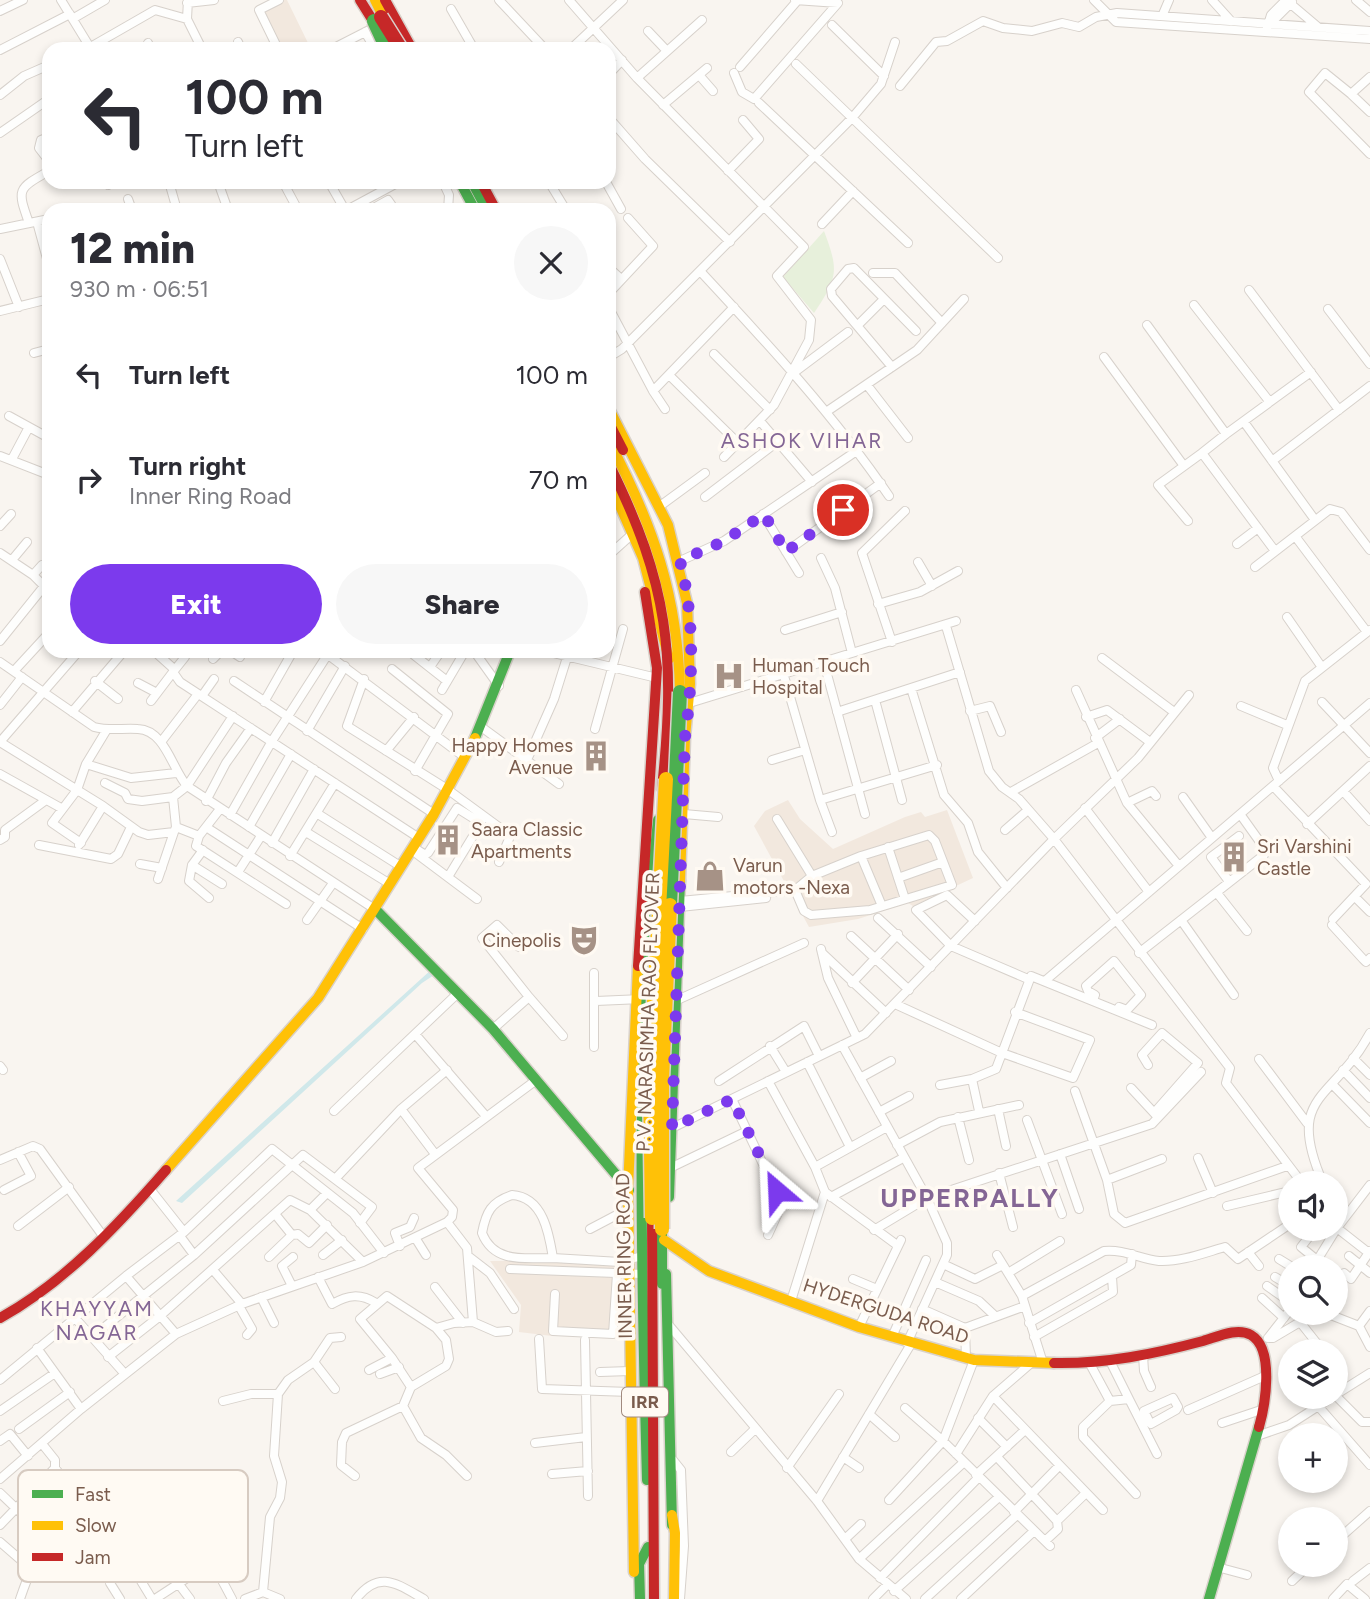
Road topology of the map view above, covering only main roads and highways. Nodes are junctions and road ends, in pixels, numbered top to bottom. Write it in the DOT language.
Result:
graph roads {
  1 [pos="355,0"];
  2 [pos="360,0"];
  3 [pos="372,0"];
  4 [pos="385,0"];
  5 [pos="374,24"];
  6 [pos="384,42"];
  7 [pos="393,42"];
  8 [pos="396,42"];
  9 [pos="408,42"];
  10 [pos="616,423"];
  11 [pos="616,436"];
  12 [pos="616,452"];
  13 [pos="616,453"];
  14 [pos="616,475"];
  15 [pos="616,476"];
  16 [pos="616,506"];
  17 [pos="616,507"];
  18 [pos="508,658"];
  19 [pos="669,659"];
  20 [pos="686,704"];
  21 [pos="659,757"];
  22 [pos="376,910"];
  23 [pos="677,927"];
  24 [pos="640,999"];
  25 [pos="670,1039"];
  26 [pos="642,1041"];
  27 [pos="670,1129"];
  28 [pos="628,1189"];
  29 [pos="635,1208"];
  30 [pos="665,1241"];
  31 [pos="632,1267"];
  32 [pos="0,1318"];
  33 [pos="638,1392"];
  34 [pos="671,1424"];
  35 [pos="671,1476"];
  36 [pos="672,1515"];
  37 [pos="648,1547"];
  38 [pos="637,1599"];
  39 [pos="652,1599"];
  40 [pos="662,1599"];
  41 [pos="668,1599"];
  42 [pos="674,1599"];
  43 [pos="1209,1599"];
  1 -- 5 [label="main road"];
  2 -- 5 [label="main road"];
  3 -- 5 [label="main road"];
  3 -- 8 [label="main road"];
  4 -- 9 [label="main road"];
  5 -- 6 [label="main road, bridge"];
  5 -- 7 [label="main road, bridge"];
  10 -- 20 [label="main road, INNER RING ROAD"];
  11 -- 19 [label="main road"];
  12 -- 19 [label="main road, INNER RING ROAD / IRR"];
  13 -- 40 [label="main road, P.V. NARASIMHA RAO FLYOVER, bridge"];
  14 -- 39 [label="main road, P.V. NARASIMHA RAO FLYOVER, bridge"];
  15 -- 19 [label="main road, INNER RING ROAD / IRR"];
  16 -- 19 [label="main road"];
  17 -- 19 [label="main road, INNER RING ROAD"];
  18 -- 22 [label="main road"];
  19 -- 20 [label="main road, INNER RING ROAD / IRR"];
  19 -- 21 [label="main road, INNER RING ROAD / IRR"];
  19 -- 21 [label="main road, INNER RING ROAD"];
  20 -- 23 [label="main road, INNER RING ROAD / IRR"];
  20 -- 23 [label="main road, INNER RING ROAD"];
  21 -- 24 [label="main road, INNER RING ROAD / IRR"];
  22 -- 28 [label="main road"];
  22 -- 32 [label="main road"];
  23 -- 25 [label="main road, INNER RING ROAD / IRR"];
  23 -- 27 [label="main road, INNER RING ROAD"];
  24 -- 26 [label="main road, INNER RING ROAD / IRR"];
  24 -- 28 [label="main road"];
  25 -- 26 [label="main road"];
  25 -- 27 [label="main road, INNER RING ROAD / IRR"];
  26 -- 29 [label="main road, INNER RING ROAD / IRR"];
  27 -- 30 [label="main road, INNER RING ROAD / IRR"];
  27 -- 30 [label="main road, INNER RING ROAD"];
  28 -- 29 [label="main road"];
  29 -- 31 [label="main road, INNER RING ROAD / IRR"];
  30 -- 34 [label="main road, INNER RING ROAD / IRR"];
  30 -- 43 [label="main road, HYDERGUDA ROAD"];
  31 -- 33 [label="main road, INNER RING ROAD / IRR"];
  31 -- 33 [label="main road"];
  33 -- 37 [label="main road, INNER RING ROAD / IRR"];
  33 -- 38 [label="main road"];
  34 -- 35 [label="main road, INNER RING ROAD / IRR"];
  34 -- 35 [label="main road, INNER RING ROAD"];
  35 -- 36 [label="main road, INNER RING ROAD / IRR"];
  36 -- 41 [label="main road, INNER RING ROAD / IRR"];
  36 -- 42 [label="main road"];
  37 -- 38 [label="main road"];
  37 -- 39 [label="main road, INNER RING ROAD / IRR"];
}
